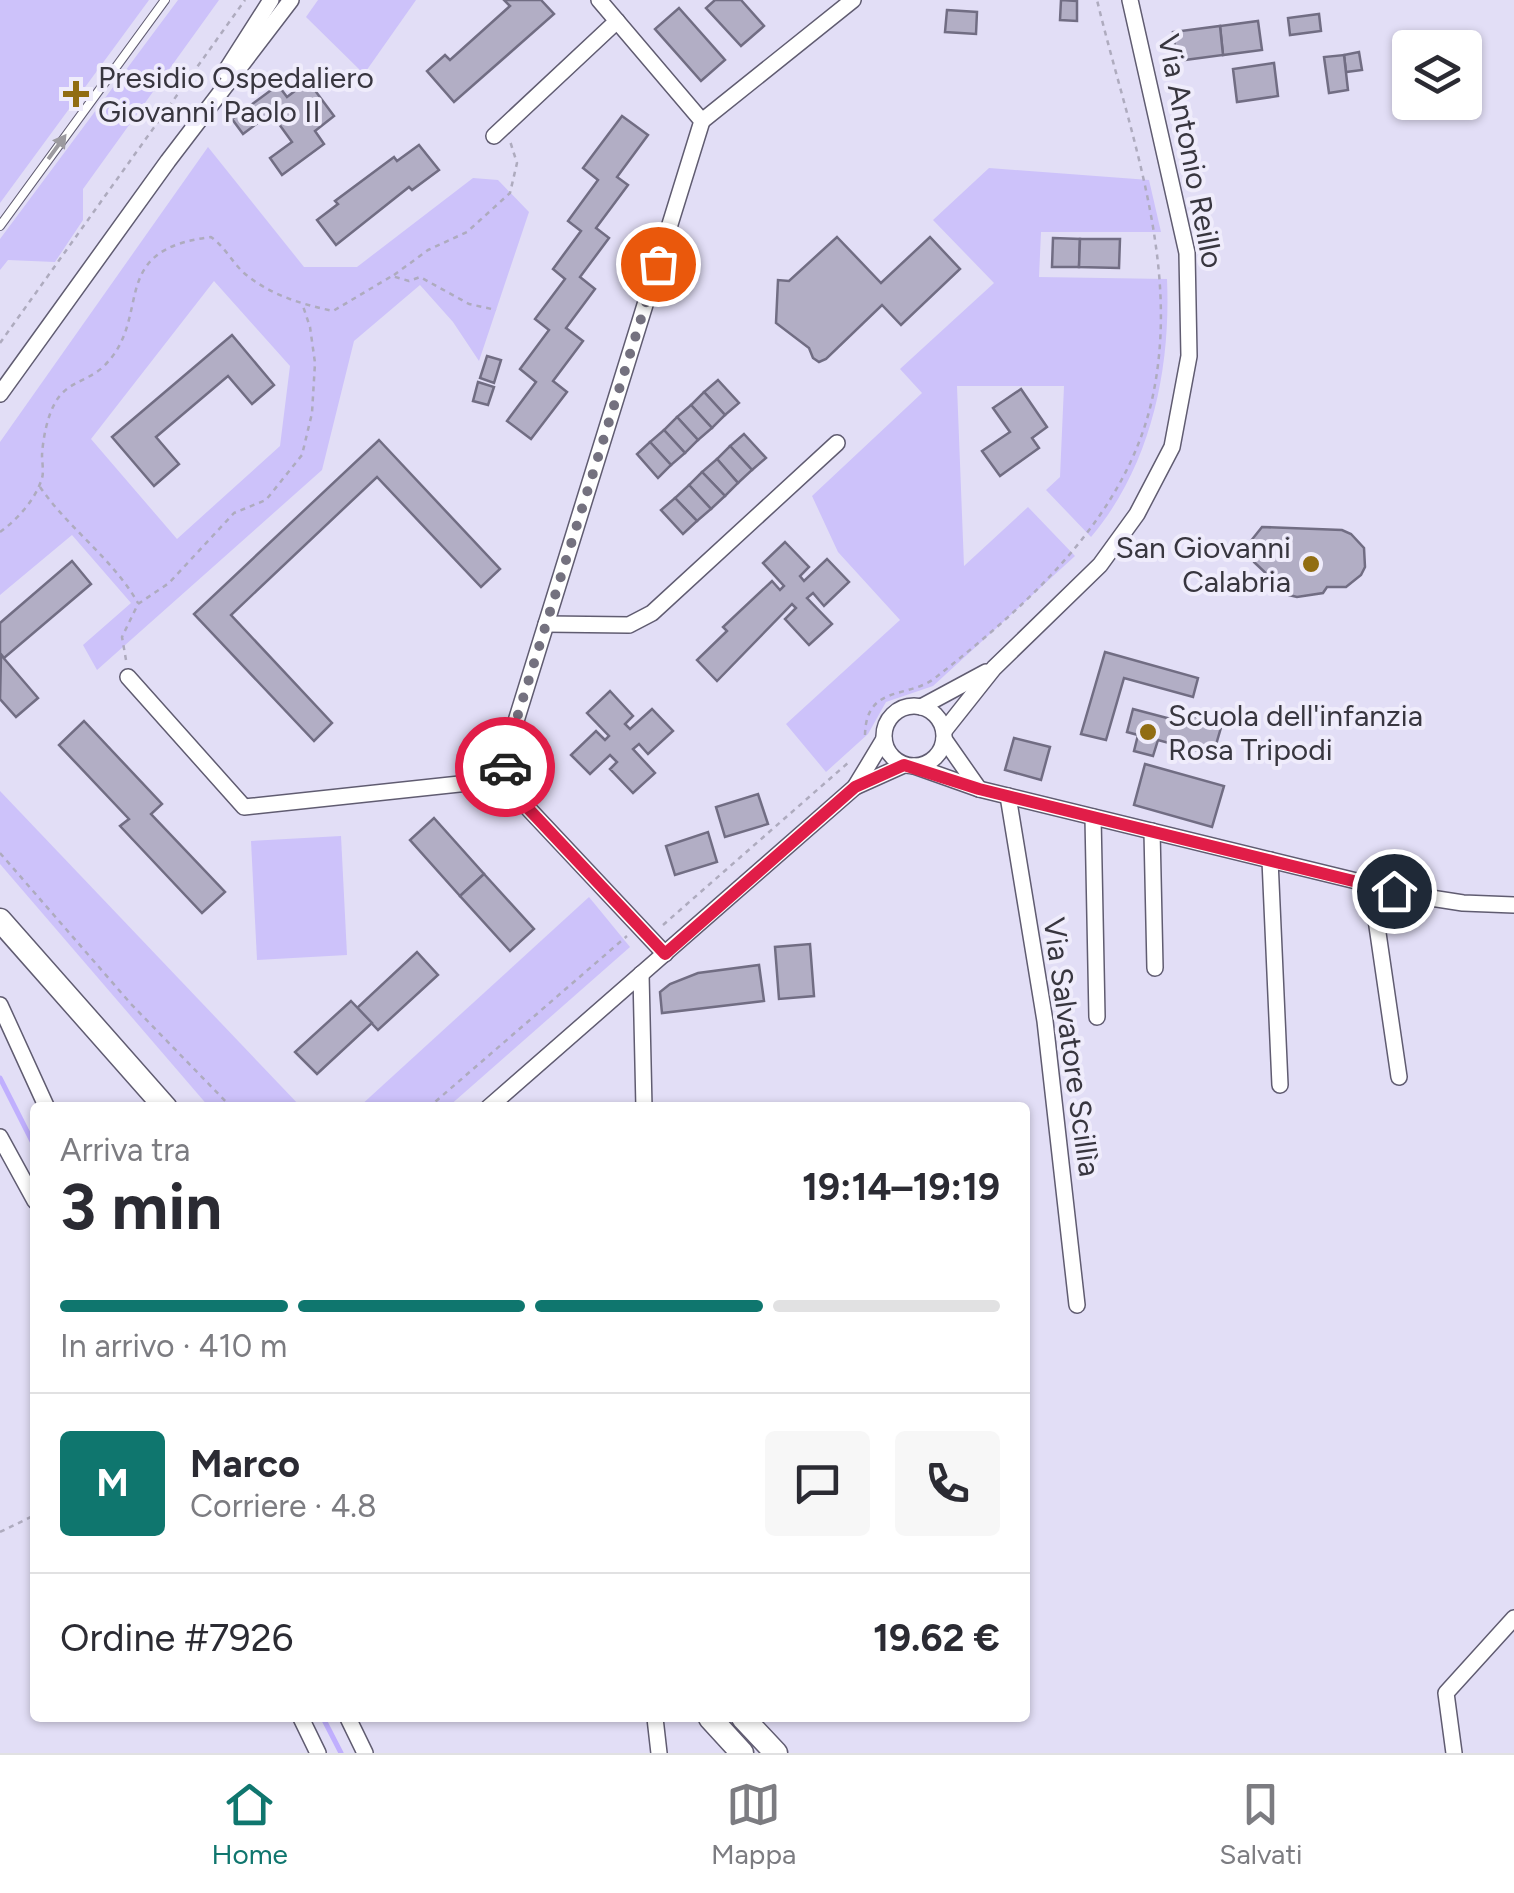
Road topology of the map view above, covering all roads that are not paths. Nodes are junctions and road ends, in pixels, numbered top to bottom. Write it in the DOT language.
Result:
graph roads {
  1 [pos="164,0"];
  2 [pos="271,0"];
  3 [pos="292,0"];
  4 [pos="599,0"];
  5 [pos="852,0"];
  6 [pos="1130,0"];
  7 [pos="618,22"];
  8 [pos="702,121"];
  9 [pos="500,131"];
  10 [pos="168,161"];
  11 [pos="0,226"];
  12 [pos="0,394"];
  13 [pos="837,443"];
  14 [pos="546,624"];
  15 [pos="994,668"];
  16 [pos="128,677"];
  17 [pos="921,706"];
  18 [pos="944,736"];
  19 [pos="884,739"];
  20 [pos="909,766"];
  21 [pos="506,778"];
  22 [pos="855,787"];
  23 [pos="979,789"];
  24 [pos="1008,796"];
  25 [pos="1093,817"];
  26 [pos="1152,831"];
  27 [pos="1270,860"];
  28 [pos="1372,885"];
  29 [pos="1514,905"];
  30 [pos="0,920"];
  31 [pos="665,954"];
  32 [pos="1156,968"];
  33 [pos="641,974"];
  34 [pos="0,1005"];
  35 [pos="1097,1017"];
  36 [pos="1399,1077"];
  37 [pos="1280,1085"];
  38 [pos="44,1102"];
  39 [pos="161,1102"];
  40 [pos="495,1102"];
  41 [pos="644,1102"];
  42 [pos="0,1137"];
  43 [pos="30,1192"];
  44 [pos="1076,1305"];
  45 [pos="1514,1618"];
  46 [pos="303,1722"];
  47 [pos="350,1722"];
  48 [pos="655,1722"];
  49 [pos="714,1722"];
  50 [pos="747,1722"];
  51 [pos="318,1753"];
  52 [pos="365,1753"];
  53 [pos="659,1753"];
  54 [pos="742,1753"];
  55 [pos="776,1753"];
  56 [pos="1454,1753"];
  11 -- 1 [label="lane, one-way"];
  2 -- 10 [label="street"];
  3 -- 10 [label="street"];
  4 -- 7 [label="street"];
  5 -- 8 [label="street"];
  6 -- 15 [label="street, Via Antonio Reillo"];
  7 -- 8 [label="street"];
  7 -- 9 [label="street"];
  8 -- 14 [label="street"];
  10 -- 12 [label="street"];
  13 -- 14 [label="street"];
  14 -- 21 [label="street"];
  15 -- 17 [label="street, Via Antonio Reillo"];
  15 -- 18 [label="street, Via Antonio Reillo"];
  16 -- 21 [label="street"];
  17 -- 18 [label="street"];
  17 -- 19 [label="street"];
  18 -- 20 [label="street"];
  18 -- 23 [label="street"];
  19 -- 20 [label="street"];
  19 -- 22 [label="street"];
  20 -- 22 [label="street"];
  20 -- 23 [label="street"];
  21 -- 31 [label="street"];
  22 -- 31 [label="street"];
  23 -- 24 [label="street"];
  24 -- 25 [label="street"];
  24 -- 44 [label="street, Via Salvatore Scillìa"];
  25 -- 26 [label="street"];
  25 -- 35 [label="street"];
  26 -- 27 [label="street"];
  26 -- 32 [label="street"];
  27 -- 28 [label="street"];
  27 -- 37 [label="street"];
  28 -- 29 [label="street"];
  28 -- 36 [label="street"];
  30 -- 39 [label="main road"];
  31 -- 33 [label="street"];
  33 -- 40 [label="street"];
  33 -- 41 [label="street"];
  34 -- 38 [label="street"];
  42 -- 43 [label="street"];
  45 -- 56 [label="street"];
  46 -- 51 [label="street"];
  47 -- 52 [label="street"];
  48 -- 53 [label="street"];
  49 -- 54 [label="main road"];
  50 -- 55 [label="main road"];
}
